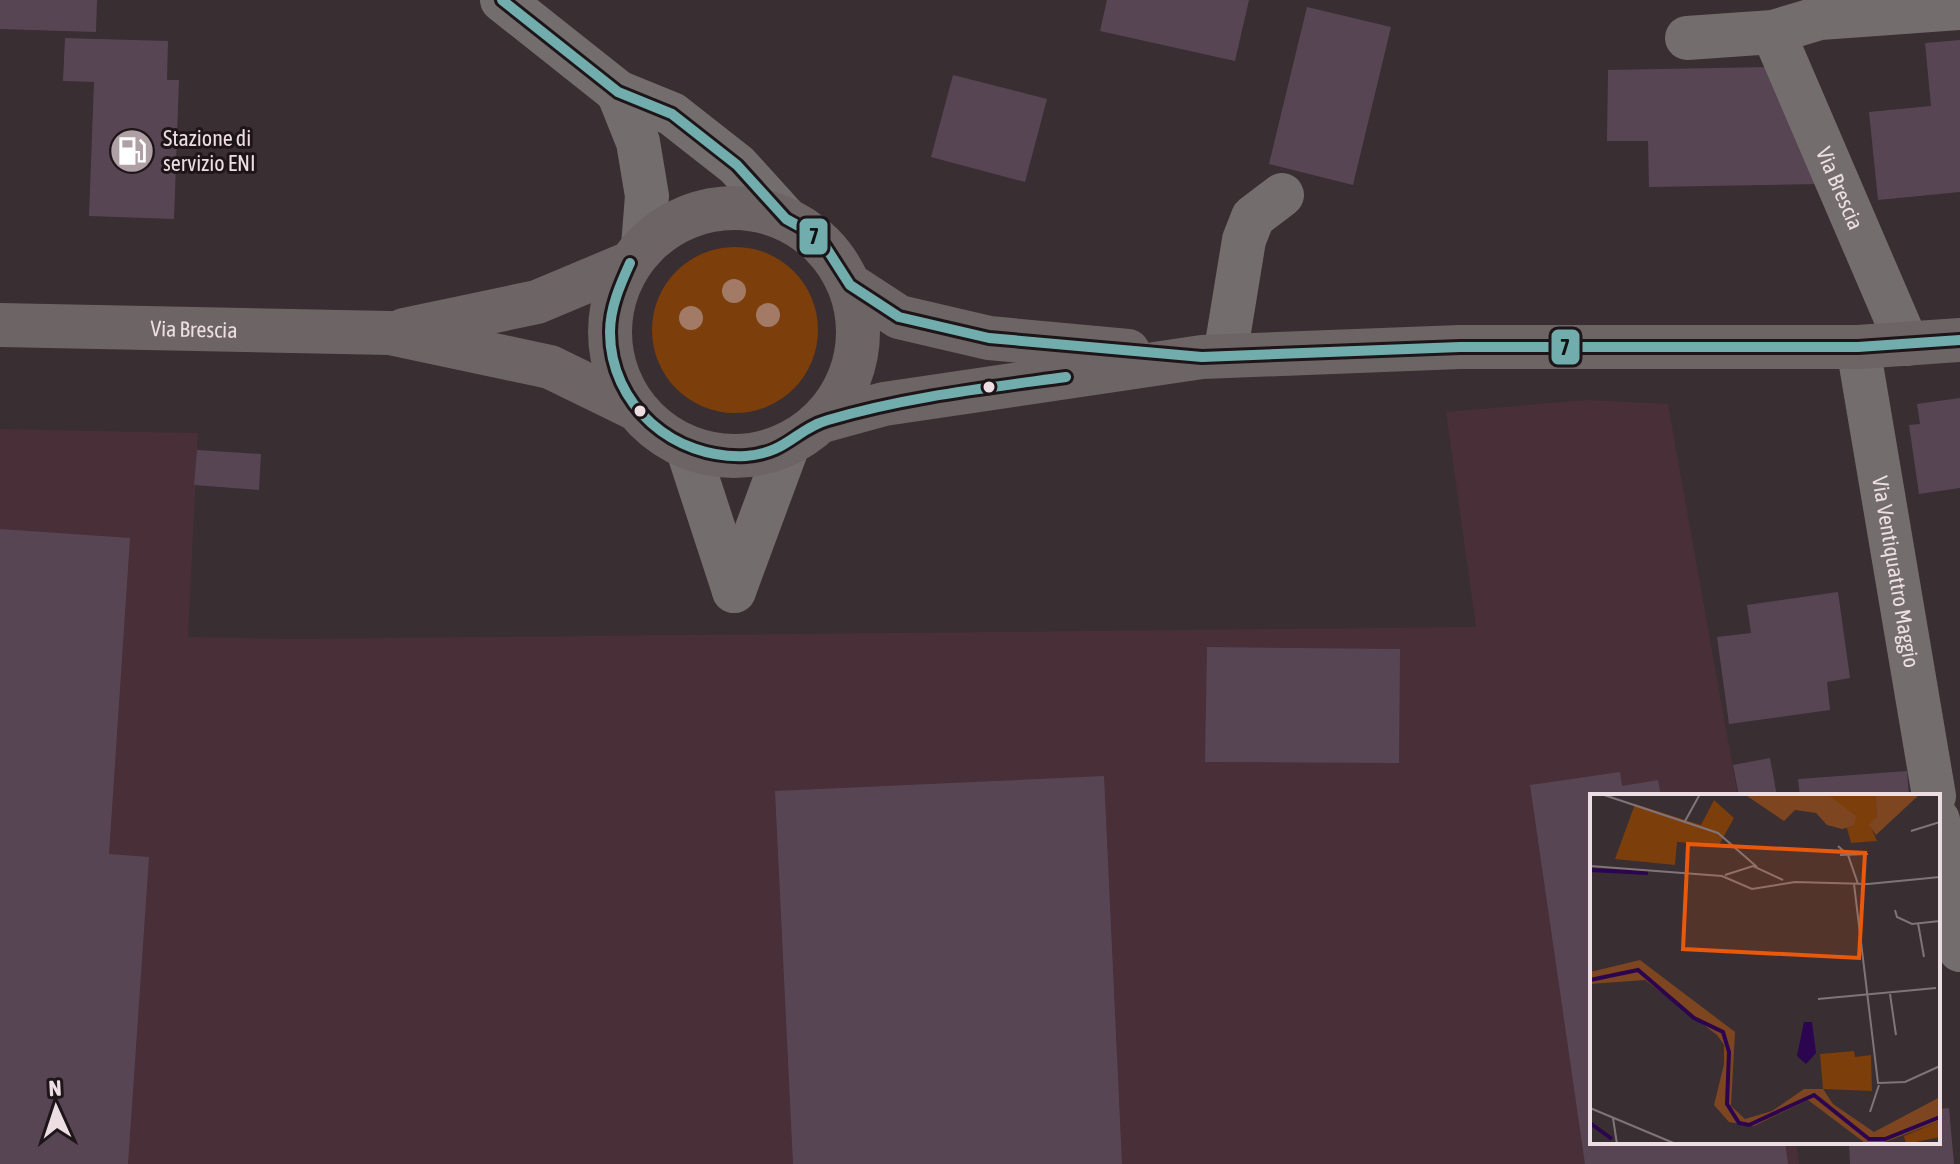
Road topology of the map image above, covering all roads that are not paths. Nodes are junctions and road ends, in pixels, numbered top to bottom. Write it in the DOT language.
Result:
graph roads {
  1 [pos="502,0"];
  2 [pos="1723,0"];
  3 [pos="1960,8"];
  4 [pos="1773,32"];
  5 [pos="1687,38"];
  6 [pos="618,92"];
  7 [pos="1282,195"];
  8 [pos="786,219"];
  9 [pos="636,254"];
  10 [pos="850,285"];
  11 [pos="0,325"];
  12 [pos="390,333"];
  13 [pos="1960,340"];
  14 [pos="1907,344"];
  15 [pos="1858,347"];
  16 [pos="1214,357"];
  17 [pos="634,408"];
  18 [pos="805,433"];
  19 [pos="687,447"];
  20 [pos="1934,794"];
  21 [pos="1940,832"];
  22 [pos="1960,950"];
  1 -- 6 [label="street"];
  2 -- 4 [label="street"];
  3 -- 4 [label="street"];
  4 -- 5 [label="street"];
  4 -- 14 [label="street, Via Brescia"];
  6 -- 8 [label="street"];
  6 -- 9 [label="street"];
  7 -- 16 [label="street"];
  8 -- 9 [label="main road, Via Brescia"];
  8 -- 10 [label="main road, Via Brescia"];
  9 -- 12 [label="main road, Via Brescia"];
  9 -- 17 [label="main road, Via Brescia"];
  10 -- 16 [label="main road, Via Brescia"];
  10 -- 18 [label="main road, Via Brescia"];
  11 -- 12 [label="main road, Via Brescia"];
  12 -- 17 [label="main road, Via Brescia"];
  13 -- 14 [label="main road, Via Brescia"];
  14 -- 15 [label="main road, Via Brescia"];
  15 -- 16 [label="main road, Via Brescia"];
  15 -- 20 [label="street, Via Ventiquattro Maggio"];
  16 -- 18 [label="main road, Via Brescia"];
  17 -- 19 [label="main road, Via Brescia"];
  18 -- 19 [label="main road, Via Brescia"];
  18 -- 19 [label="street"];
  21 -- 22 [label="street"];
}
